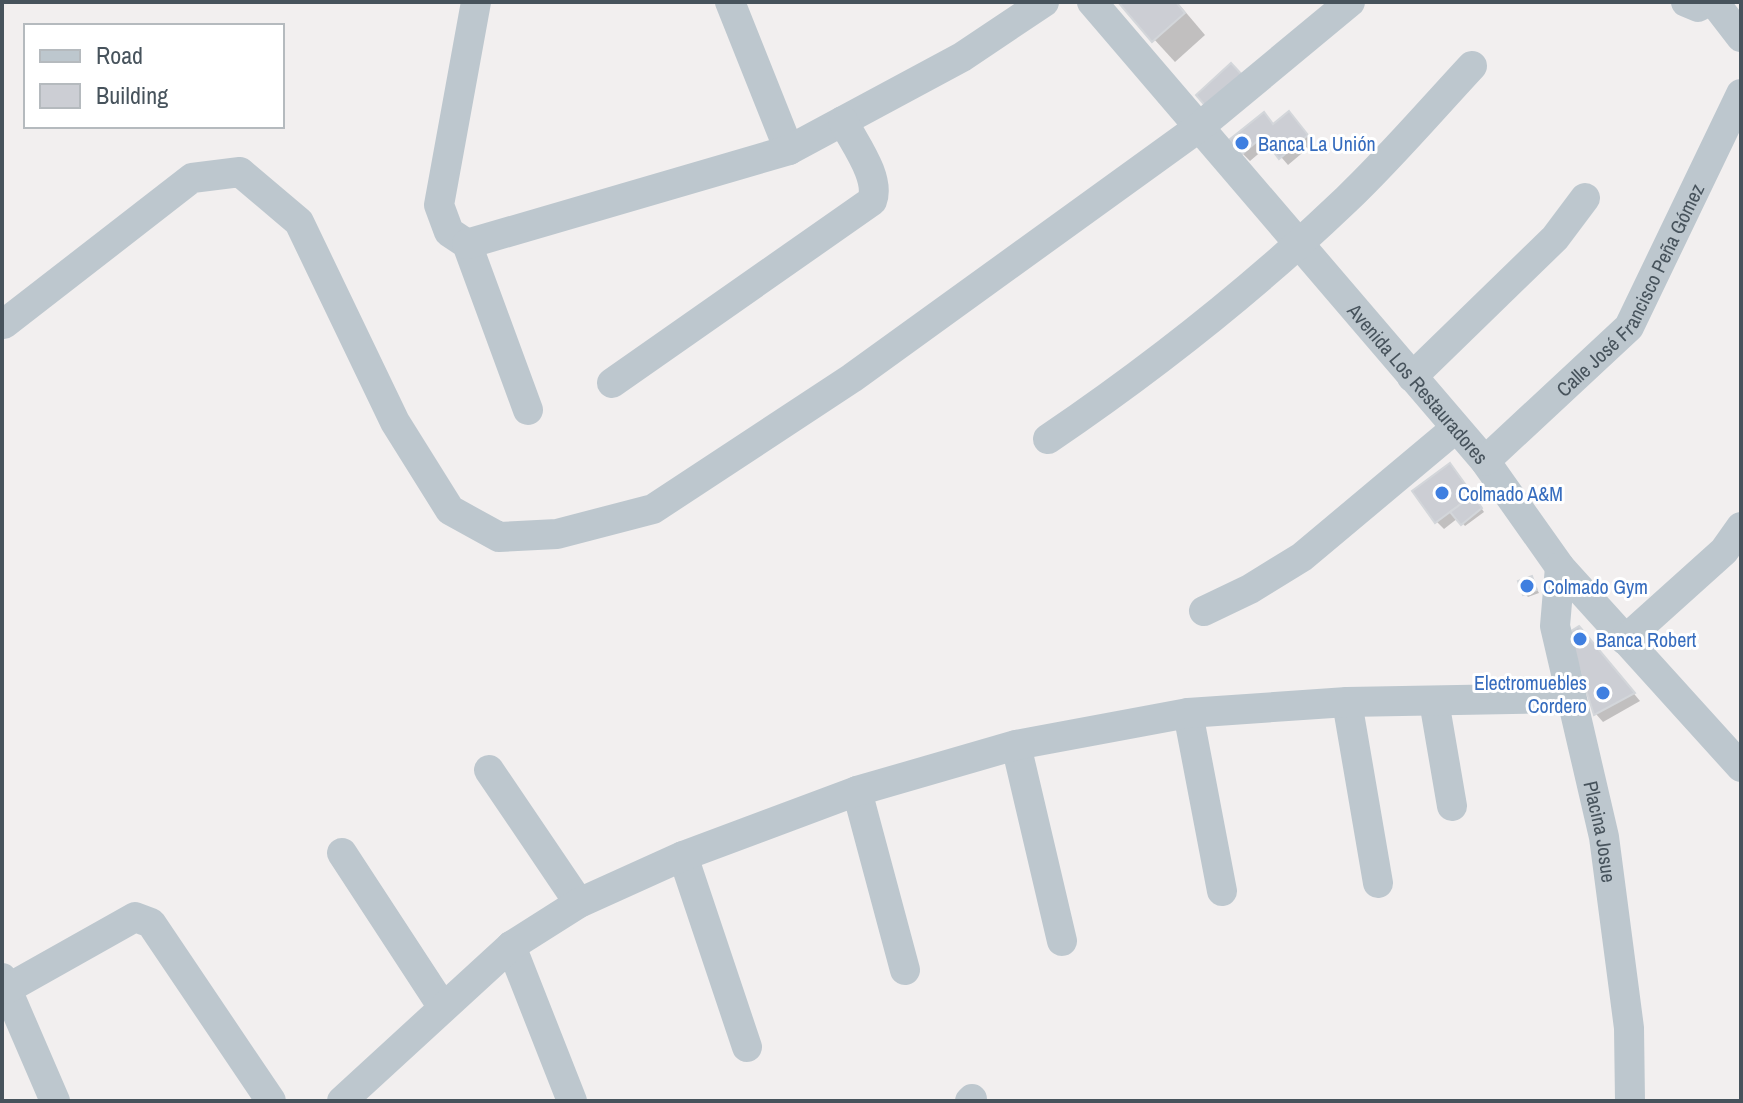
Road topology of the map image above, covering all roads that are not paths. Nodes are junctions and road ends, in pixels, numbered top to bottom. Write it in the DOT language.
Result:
graph roads {
  1 [pos="476,2"];
  2 [pos="730,2"];
  3 [pos="1044,2"];
  4 [pos="1092,2"];
  5 [pos="1350,2"];
  6 [pos="1686,2"];
  7 [pos="1707,2"];
  8 [pos="1714,2"];
  9 [pos="1741,37"];
  10 [pos="1472,66"];
  11 [pos="1741,94"];
  12 [pos="843,121"];
  13 [pos="1198,128"];
  14 [pos="789,150"];
  15 [pos="1585,198"];
  16 [pos="467,244"];
  17 [pos="1298,245"];
  18 [pos="4,324"];
  19 [pos="1412,377"];
  20 [pos="612,383"];
  21 [pos="528,410"];
  22 [pos="1456,428"];
  23 [pos="1048,439"];
  24 [pos="1485,461"];
  25 [pos="1741,527"];
  26 [pos="1560,567"];
  27 [pos="1204,611"];
  28 [pos="1625,640"];
  29 [pos="1571,698"];
  30 [pos="1434,701"];
  31 [pos="1347,702"];
  32 [pos="1188,713"];
  33 [pos="1016,745"];
  34 [pos="1741,767"];
  35 [pos="489,770"];
  36 [pos="857,791"];
  37 [pos="1452,806"];
  38 [pos="342,853"];
  39 [pos="683,856"];
  40 [pos="1378,883"];
  41 [pos="1222,891"];
  42 [pos="579,903"];
  43 [pos="1062,941"];
  44 [pos="511,946"];
  45 [pos="905,970"];
  46 [pos="5,984"];
  47 [pos="442,1006"];
  48 [pos="747,1047"];
  49 [pos="351,1098"];
  50 [pos="55,1101"];
  51 [pos="271,1101"];
  52 [pos="572,1101"];
  53 [pos="1630,1101"];
  1 -- 16 [label="street"];
  2 -- 14 [label="street"];
  3 -- 12 [label="street"];
  4 -- 13 [label="street, Avenida Los Restauradores"];
  5 -- 13 [label="street"];
  6 -- 7 [label="street"];
  8 -- 9 [label="street"];
  10 -- 17 [label="street"];
  11 -- 24 [label="street, Calle José Francisco Peña Gómez"];
  12 -- 14 [label="street"];
  12 -- 20 [label="street"];
  13 -- 17 [label="street, Avenida Los Restauradores"];
  13 -- 18 [label="street"];
  14 -- 16 [label="street"];
  15 -- 19 [label="street"];
  16 -- 21 [label="street"];
  17 -- 19 [label="street, Avenida Los Restauradores"];
  17 -- 23 [label="street"];
  19 -- 22 [label="street, Avenida Los Restauradores"];
  22 -- 24 [label="street, Avenida Los Restauradores"];
  22 -- 27 [label="street"];
  24 -- 26 [label="street, Avenida Los Restauradores"];
  25 -- 28 [label="street"];
  26 -- 28 [label="street, Avenida Los Restauradores"];
  26 -- 29 [label="street, Placina Josue"];
  28 -- 34 [label="street, Avenida Los Restauradores"];
  29 -- 30 [label="street"];
  29 -- 53 [label="street, Placina Josue"];
  30 -- 31 [label="street"];
  30 -- 37 [label="street"];
  31 -- 32 [label="street"];
  31 -- 40 [label="street"];
  32 -- 33 [label="street"];
  32 -- 41 [label="street"];
  33 -- 36 [label="street"];
  33 -- 43 [label="street"];
  35 -- 42 [label="street"];
  36 -- 39 [label="street"];
  36 -- 45 [label="street"];
  38 -- 47 [label="street"];
  39 -- 42 [label="street"];
  39 -- 48 [label="street"];
  42 -- 44 [label="street"];
  44 -- 47 [label="street"];
  44 -- 52 [label="street"];
  46 -- 50 [label="street"];
  46 -- 51 [label="street"];
  47 -- 49 [label="street"];
}
